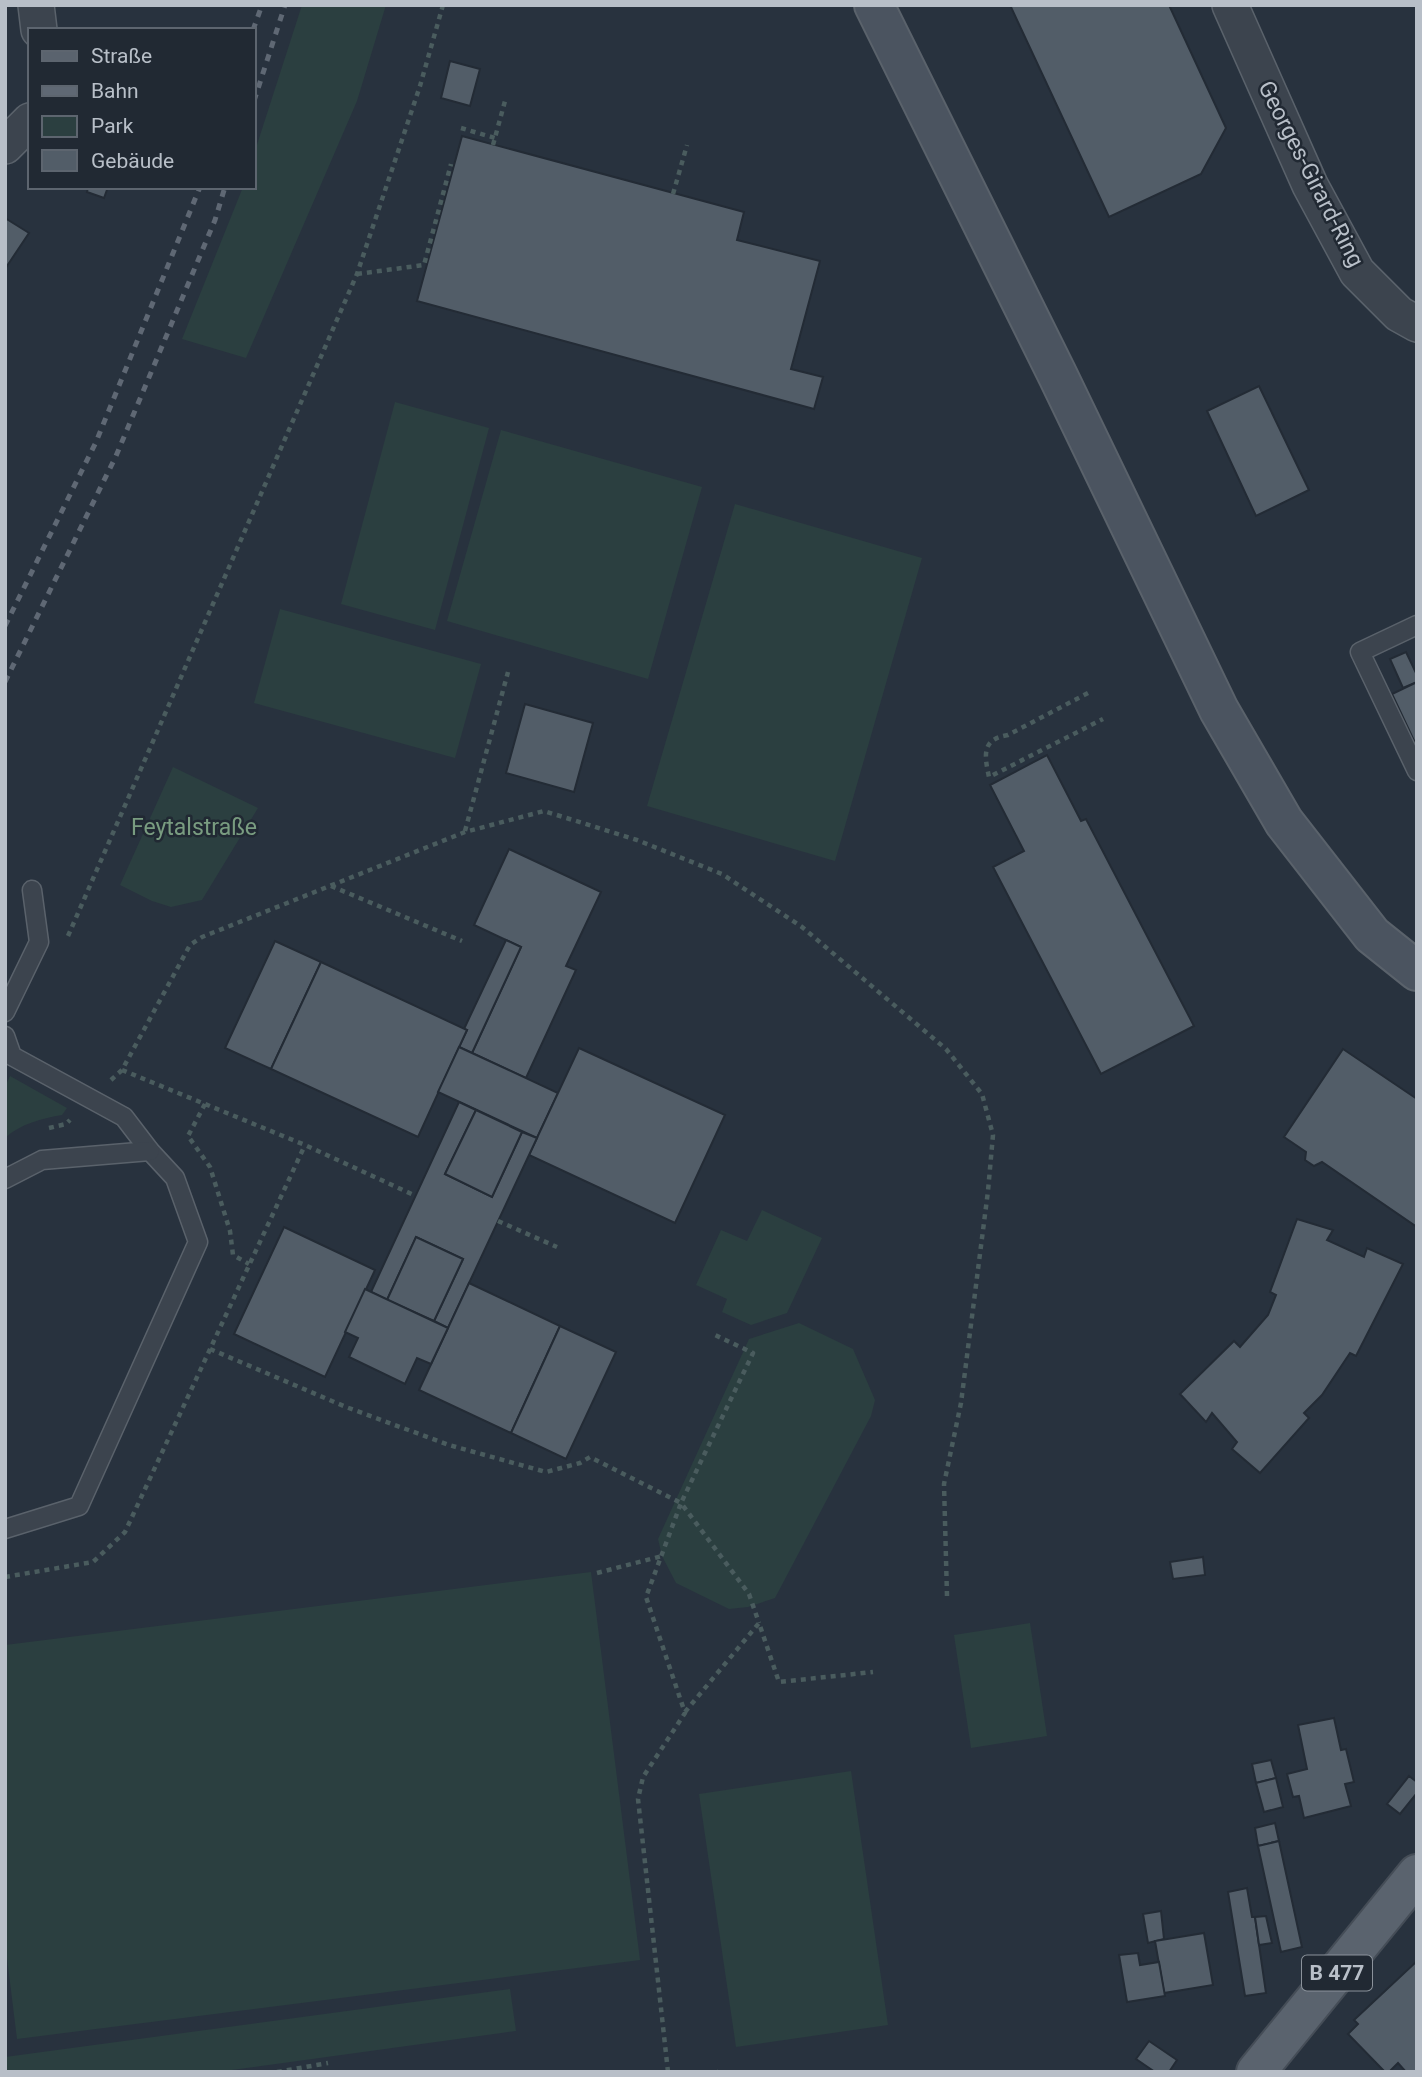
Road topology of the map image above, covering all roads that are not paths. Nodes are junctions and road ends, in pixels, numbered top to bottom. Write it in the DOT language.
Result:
graph roads {
  1 [pos="36,5"];
  2 [pos="874,5"];
  3 [pos="1230,5"];
  4 [pos="39,28"];
  5 [pos="28,123"];
  6 [pos="5,146"];
  7 [pos="1417,324"];
  8 [pos="1417,625"];
  9 [pos="1417,771"];
  10 [pos="32,890"];
  11 [pos="1417,971"];
  12 [pos="5,1012"];
  13 [pos="5,1036"];
  14 [pos="150,1151"];
  15 [pos="5,1179"];
  16 [pos="5,1529"];
  17 [pos="1417,1874"];
  18 [pos="1256,2072"];
  1 -- 4 [label="street"];
  2 -- 11 [label="main road"];
  3 -- 7 [label="street, Georges-Girard-Ring"];
  5 -- 6 [label="street"];
  8 -- 9 [label="lane"];
  10 -- 12 [label="lane"];
  13 -- 14 [label="lane"];
  14 -- 15 [label="lane"];
  14 -- 16 [label="lane"];
  17 -- 18 [label="main road, B 477"];
}
